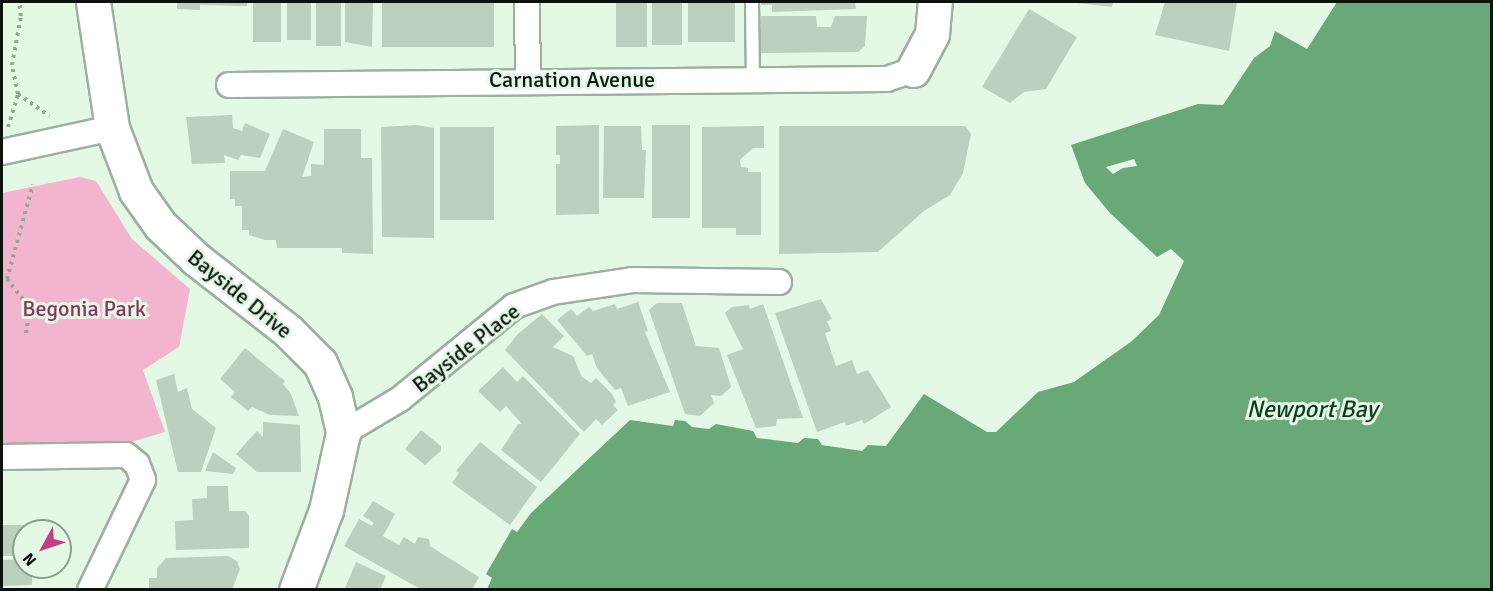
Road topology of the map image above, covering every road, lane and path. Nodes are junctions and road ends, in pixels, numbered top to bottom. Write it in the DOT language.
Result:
graph roads {
  1 [pos="20,2"];
  2 [pos="93,2"];
  3 [pos="527,2"];
  4 [pos="752,2"];
  5 [pos="935,2"];
  6 [pos="914,70"];
  7 [pos="753,79"];
  8 [pos="528,80"];
  9 [pos="229,85"];
  10 [pos="112,128"];
  11 [pos="4,142"];
  12 [pos="33,184"];
  13 [pos="7,279"];
  14 [pos="2,281"];
  15 [pos="778,282"];
  16 [pos="26,334"];
  17 [pos="343,433"];
  18 [pos="2,456"];
  19 [pos="90,590"];
  20 [pos="296,590"];
  1 -- 11 [label="path"];
  2 -- 10 [label="main road, Bayside Drive"];
  3 -- 8 [label="street"];
  4 -- 7 [label="lane"];
  5 -- 6 [label="main road"];
  6 -- 7 [label="street, Carnation Avenue"];
  7 -- 8 [label="street, Carnation Avenue"];
  8 -- 9 [label="street, Carnation Avenue"];
  10 -- 11 [label="street"];
  10 -- 17 [label="main road, Bayside Drive"];
  12 -- 13 [label="path"];
  13 -- 14 [label="path"];
  13 -- 16 [label="path"];
  15 -- 17 [label="street, Bayside Place"];
  17 -- 20 [label="main road, Bayside Drive"];
  18 -- 19 [label="street"];
}
